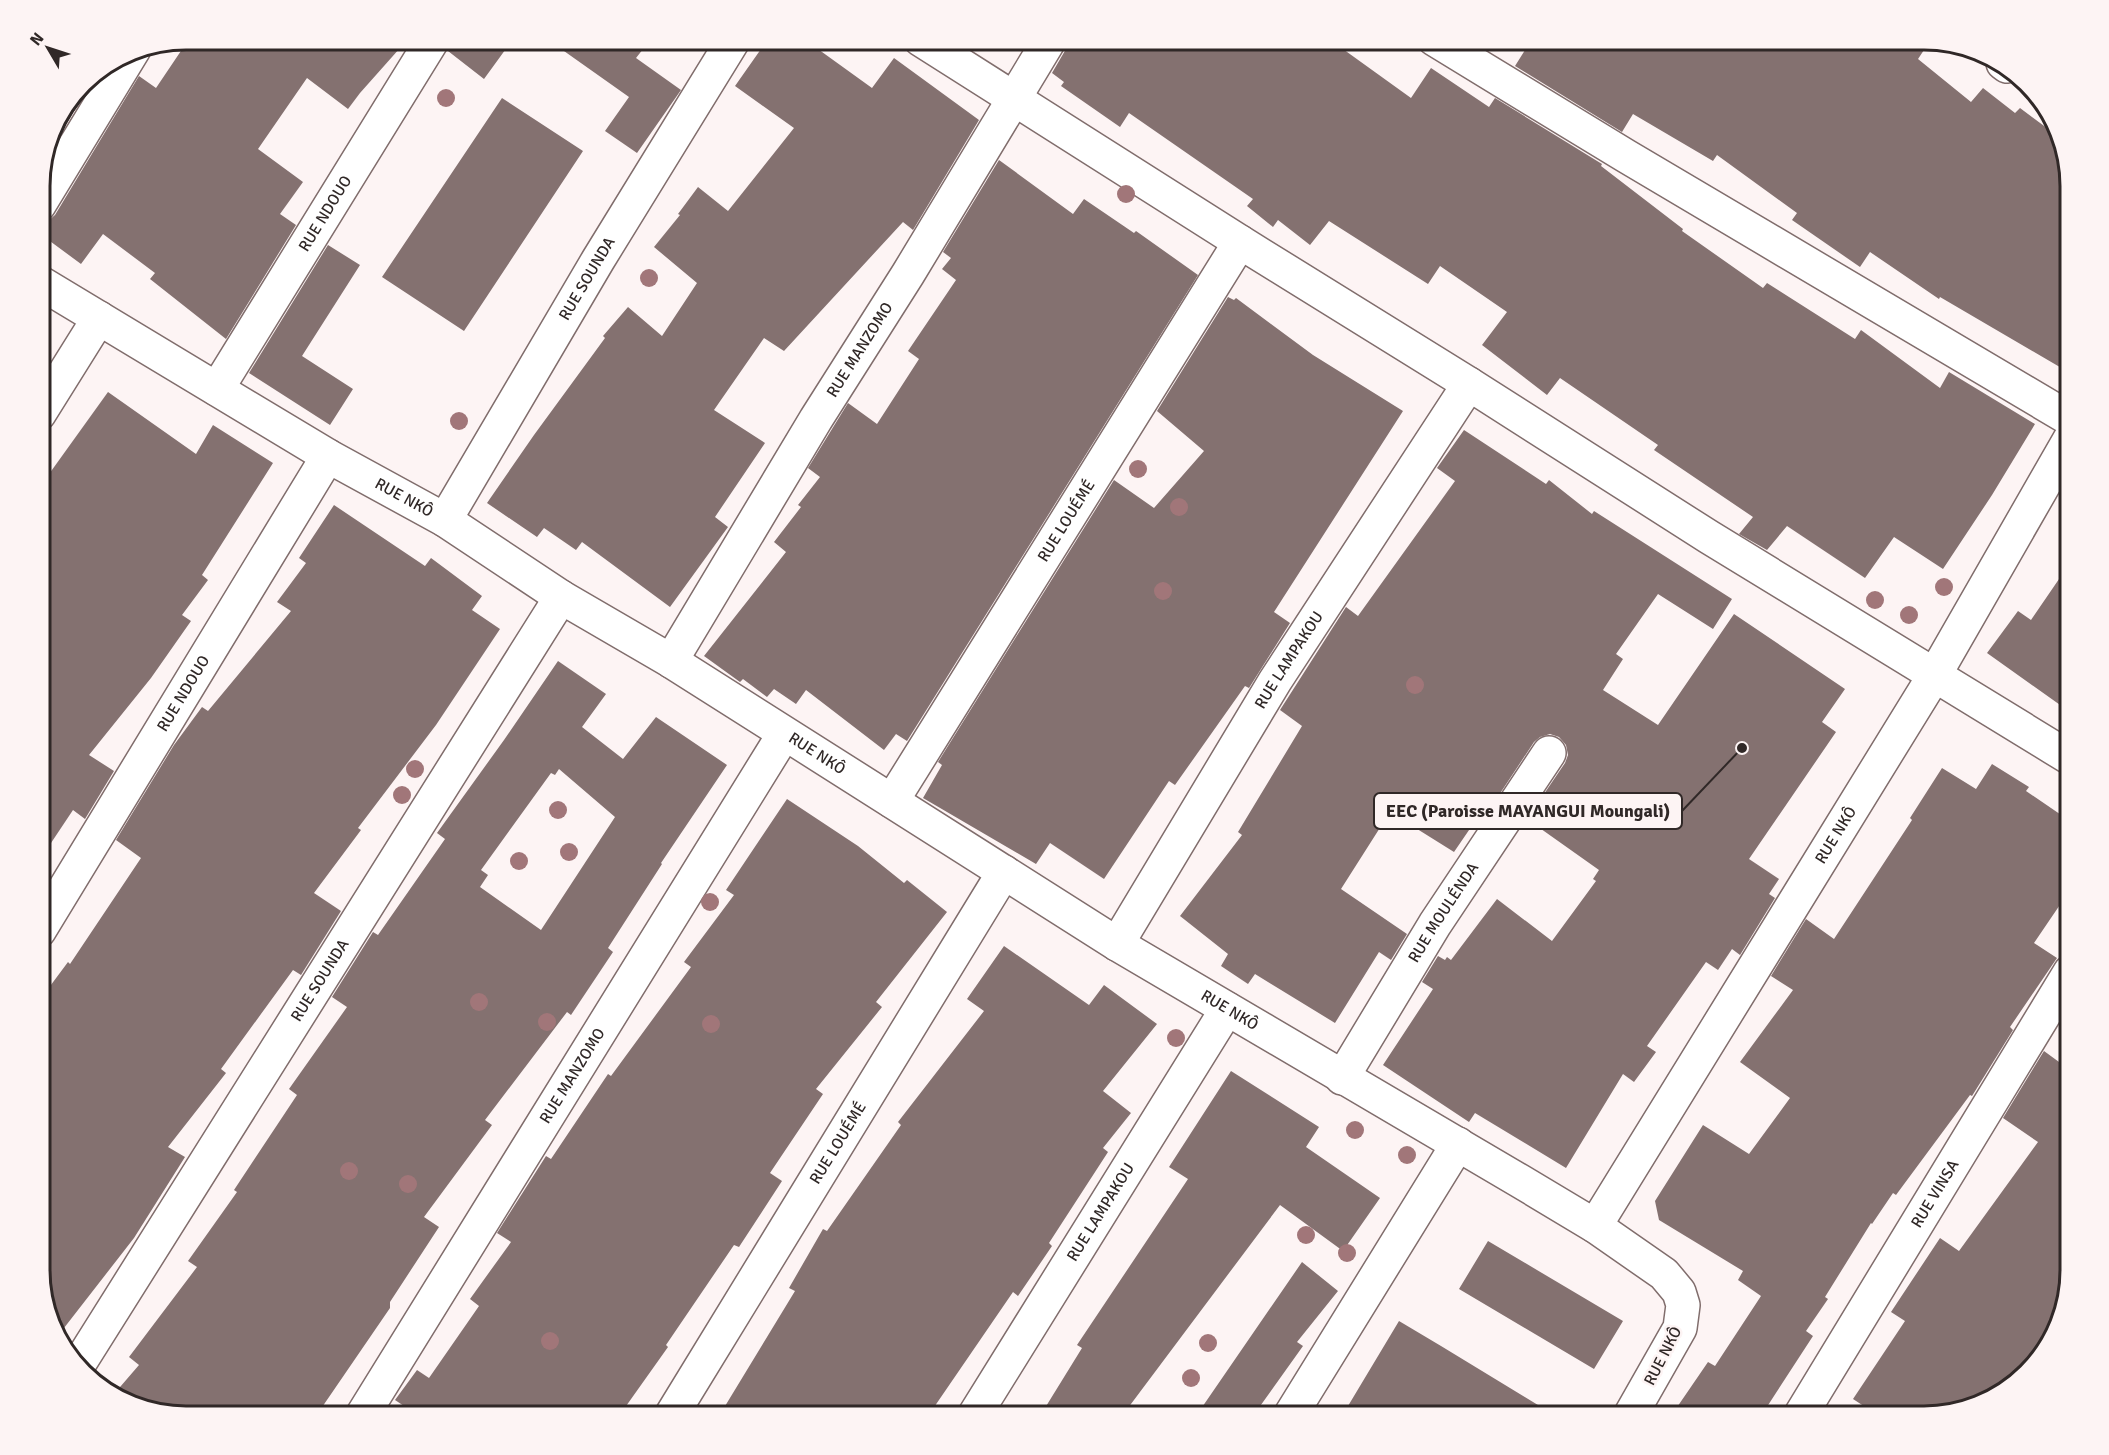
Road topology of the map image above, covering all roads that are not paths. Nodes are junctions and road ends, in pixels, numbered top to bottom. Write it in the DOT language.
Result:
graph roads {
  1 [pos="426,50"];
  2 [pos="727,50"];
  3 [pos="938,50"];
  4 [pos="1043,50"];
  5 [pos="1452,50"];
  6 [pos="125,64"];
  7 [pos="1014,98"];
  8 [pos="50,187"];
  9 [pos="1240,242"];
  10 [pos="50,289"];
  11 [pos="99,318"];
  12 [pos="1469,384"];
  13 [pos="217,389"];
  14 [pos="50,396"];
  15 [pos="2060,413"];
  16 [pos="328,456"];
  17 [pos="2060,456"];
  18 [pos="445,520"];
  19 [pos="561,597"];
  20 [pos="671,662"];
  21 [pos="1934,675"];
  22 [pos="784,734"];
  23 [pos="2060,752"];
  24 [pos="1549,753"];
  25 [pos="892,801"];
  26 [pos="1004,872"];
  27 [pos="50,913"];
  28 [pos="1117,944"];
  29 [pos="2060,988"];
  30 [pos="1227,1009"];
  31 [pos="1342,1078"];
  32 [pos="1458,1144"];
  33 [pos="1595,1226"];
  34 [pos="83,1358"];
  35 [pos="368,1406"];
  36 [pos="677,1406"];
  37 [pos="980,1406"];
  38 [pos="1296,1406"];
  39 [pos="1636,1406"];
  40 [pos="1806,1406"];
  1 -- 13 [label="street, RUE NDOUO"];
  2 -- 18 [label="street, RUE SOUNDA"];
  3 -- 7 [label="street"];
  4 -- 7 [label="street, RUE MANZOMO"];
  5 -- 15 [label="street"];
  6 -- 8 [label="street"];
  7 -- 9 [label="street"];
  7 -- 20 [label="street, RUE MANZOMO"];
  9 -- 12 [label="street"];
  9 -- 25 [label="street, RUE LOUÉMÉ"];
  10 -- 11 [label="street, RUE NKÔ"];
  11 -- 13 [label="street, RUE NKÔ"];
  11 -- 14 [label="street"];
  12 -- 21 [label="street"];
  12 -- 28 [label="street, RUE LAMPAKOU"];
  13 -- 16 [label="street, RUE NKÔ"];
  16 -- 18 [label="street, RUE NKÔ"];
  16 -- 27 [label="street, RUE NDOUO"];
  17 -- 21 [label="street, RUE NKÔ"];
  18 -- 19 [label="street, RUE NKÔ"];
  19 -- 20 [label="street, RUE NKÔ"];
  19 -- 34 [label="street, RUE SOUNDA"];
  20 -- 22 [label="street, RUE NKÔ"];
  21 -- 23 [label="street"];
  21 -- 33 [label="street, RUE NKÔ"];
  22 -- 25 [label="street, RUE NKÔ"];
  22 -- 35 [label="street, RUE MANZOMO"];
  24 -- 31 [label="street, RUE MOULÉNDA"];
  25 -- 26 [label="street, RUE NKÔ"];
  26 -- 28 [label="street, RUE NKÔ"];
  26 -- 36 [label="street, RUE LOUÉMÉ"];
  28 -- 30 [label="street, RUE NKÔ"];
  29 -- 40 [label="street, RUE VINSA"];
  30 -- 31 [label="street, RUE NKÔ"];
  30 -- 37 [label="street, RUE LAMPAKOU"];
  31 -- 32 [label="street, RUE NKÔ"];
  32 -- 33 [label="street, RUE NKÔ"];
  32 -- 38 [label="street"];
  33 -- 39 [label="street, RUE NKÔ"];
}
